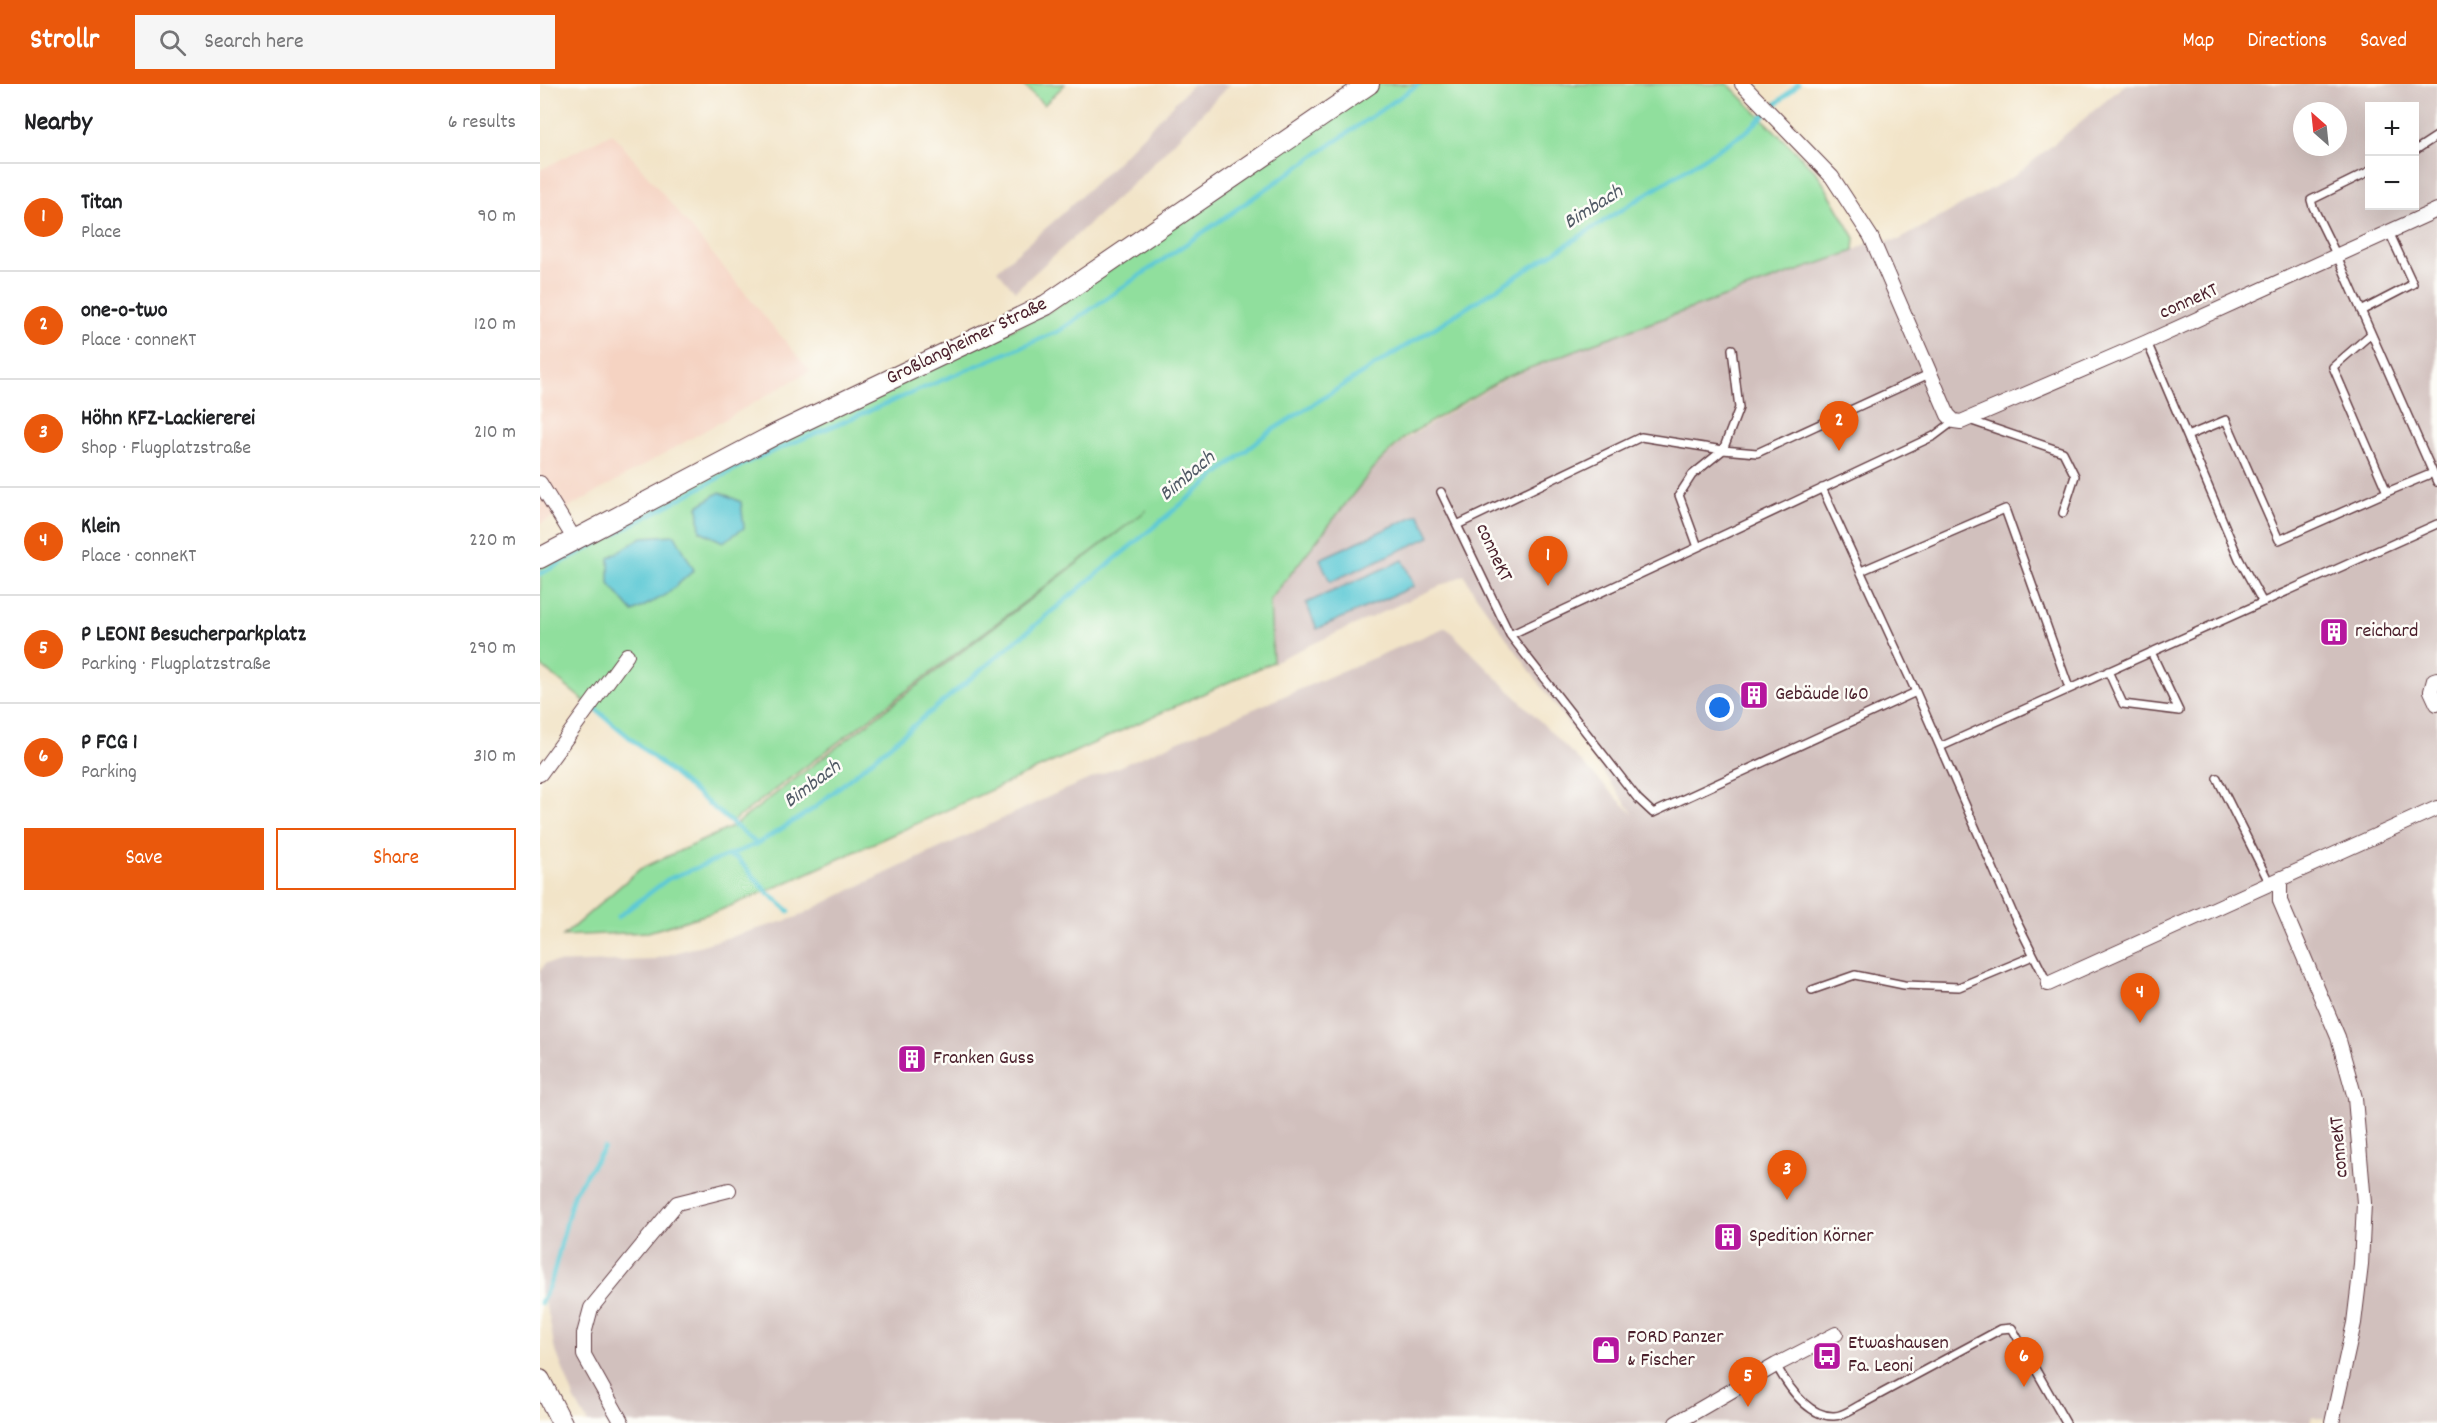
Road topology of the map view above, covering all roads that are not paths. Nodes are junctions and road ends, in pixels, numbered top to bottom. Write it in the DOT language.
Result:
graph roads {
  1 [pos="1369,84"];
  2 [pos="1742,84"];
  3 [pos="2437,136"];
  4 [pos="2419,148"];
  5 [pos="2365,173"];
  6 [pos="2437,210"];
  7 [pos="2390,232"];
  8 [pos="2337,256"];
  9 [pos="2361,311"];
  10 [pos="2371,334"];
  11 [pos="2147,342"];
  12 [pos="1732,349"];
  13 [pos="1929,374"];
  14 [pos="1969,420"];
  15 [pos="1954,421"];
  16 [pos="2187,436"];
  17 [pos="1723,450"];
  18 [pos="2433,472"];
  19 [pos="2437,482"];
  20 [pos="540,483"];
  21 [pos="1822,488"];
  22 [pos="1441,492"];
  23 [pos="2387,492"];
  24 [pos="2063,513"];
  25 [pos="2437,524"];
  26 [pos="1457,525"];
  27 [pos="575,540"];
  28 [pos="1698,547"];
  29 [pos="540,558"];
  30 [pos="1861,571"];
  31 [pos="2262,601"];
  32 [pos="1510,635"];
  33 [pos="2151,652"];
  34 [pos="627,655"];
  35 [pos="2108,671"];
  36 [pos="2437,679"];
  37 [pos="2069,688"];
  38 [pos="1916,692"];
  39 [pos="2437,704"];
  40 [pos="1940,747"];
  41 [pos="540,774"];
  42 [pos="2217,778"];
  43 [pos="2437,808"];
  44 [pos="2275,882"];
  45 [pos="2033,956"];
  46 [pos="2049,984"];
  47 [pos="1812,990"];
  48 [pos="729,1190"];
  49 [pos="1836,1334"];
  50 [pos="1776,1365"];
  51 [pos="540,1380"];
  52 [pos="562,1423"];
  53 [pos="622,1423"];
  54 [pos="1676,1423"];
  55 [pos="2066,1423"];
  56 [pos="2332,1423"];
  1 -- 27 [label="main road, Großlangheimer Straße"];
  2 -- 13 [label="street"];
  3 -- 4 [label="lane"];
  5 -- 8 [label="lane"];
  6 -- 7 [label="street, conneKT"];
  7 -- 8 [label="street, conneKT"];
  7 -- 9 [label="lane"];
  8 -- 9 [label="lane"];
  8 -- 11 [label="street, conneKT"];
  9 -- 10 [label="lane"];
  10 -- 18 [label="lane"];
  10 -- 23 [label="lane"];
  11 -- 14 [label="street, conneKT"];
  11 -- 16 [label="lane"];
  12 -- 17 [label="lane"];
  13 -- 15 [label="street"];
  13 -- 17 [label="lane, conneKT"];
  14 -- 15 [label="street, conneKT"];
  14 -- 24 [label="lane"];
  15 -- 21 [label="lane"];
  16 -- 23 [label="lane"];
  16 -- 31 [label="lane"];
  17 -- 26 [label="lane, conneKT"];
  17 -- 28 [label="lane"];
  18 -- 19 [label="lane"];
  18 -- 23 [label="lane"];
  20 -- 27 [label="street"];
  21 -- 28 [label="lane"];
  21 -- 30 [label="lane"];
  22 -- 26 [label="lane"];
  25 -- 31 [label="lane"];
  26 -- 32 [label="lane, conneKT"];
  27 -- 29 [label="main road, Großlangheimer Straße"];
  28 -- 32 [label="lane"];
  30 -- 37 [label="lane"];
  30 -- 38 [label="lane"];
  31 -- 33 [label="lane"];
  32 -- 38 [label="lane, conneKT"];
  33 -- 35 [label="lane"];
  33 -- 35 [label="lane"];
  34 -- 41 [label="street"];
  35 -- 37 [label="lane"];
  36 -- 39 [label="street"];
  37 -- 40 [label="lane"];
  38 -- 40 [label="lane"];
  40 -- 45 [label="lane"];
  42 -- 44 [label="lane"];
  43 -- 44 [label="street"];
  44 -- 46 [label="street"];
  44 -- 56 [label="street, conneKT"];
  45 -- 46 [label="lane"];
  45 -- 47 [label="lane"];
  48 -- 53 [label="street"];
  49 -- 50 [label="street"];
  50 -- 54 [label="street"];
  50 -- 55 [label="lane"];
  51 -- 52 [label="main road"];
}
